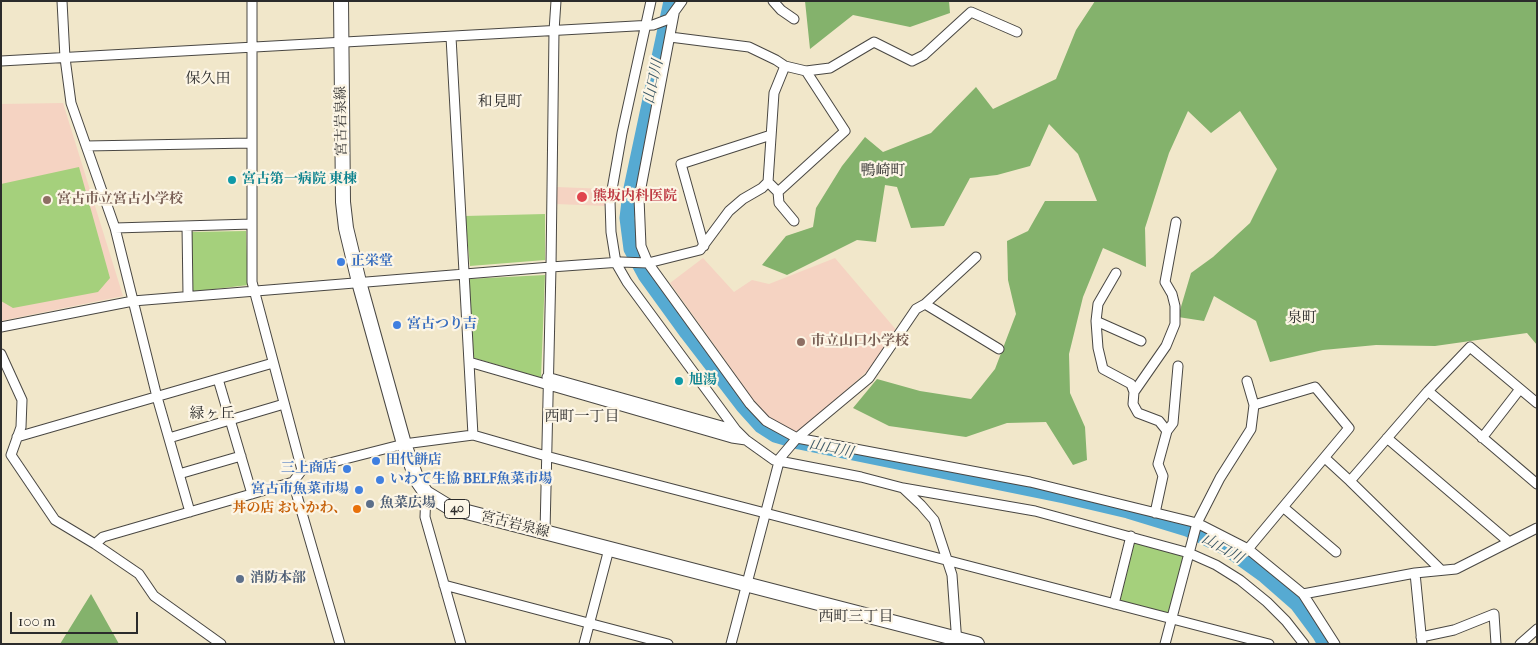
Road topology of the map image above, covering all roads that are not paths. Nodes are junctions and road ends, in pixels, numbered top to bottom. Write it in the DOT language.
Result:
graph roads {
  1 [pos="62,1"];
  2 [pos="252,1"];
  3 [pos="556,1"];
  4 [pos="651,1"];
  5 [pos="773,1"];
  6 [pos="341,2"];
  7 [pos="682,2"];
  8 [pos="672,16"];
  9 [pos="794,19"];
  10 [pos="650,26"];
  11 [pos="554,31"];
  12 [pos="1017,32"];
  13 [pos="450,36"];
  14 [pos="670,38"];
  15 [pos="342,43"];
  16 [pos="251,48"];
  17 [pos="65,58"];
  18 [pos="1,61"];
  19 [pos="785,66"];
  20 [pos="806,71"];
  21 [pos="771,135"];
  22 [pos="251,142"];
  23 [pos="86,146"];
  24 [pos="768,182"];
  25 [pos="778,192"];
  26 [pos="794,221"];
  27 [pos="1176,222"];
  28 [pos="252,224"];
  29 [pos="186,226"];
  30 [pos="116,228"];
  31 [pos="704,246"];
  32 [pos="976,257"];
  33 [pos="619,262"];
  34 [pos="648,263"];
  35 [pos="551,267"];
  36 [pos="1116,273"];
  37 [pos="464,274"];
  38 [pos="358,282"];
  39 [pos="253,290"];
  40 [pos="188,296"];
  41 [pos="133,301"];
  42 [pos="925,304"];
  43 [pos="1096,321"];
  44 [pos="1,327"];
  45 [pos="1141,341"];
  46 [pos="999,349"];
  47 [pos="1,354"];
  48 [pos="469,362"];
  49 [pos="273,363"];
  50 [pos="1178,366"];
  51 [pos="218,379"];
  52 [pos="547,381"];
  53 [pos="1247,381"];
  54 [pos="1520,389"];
  55 [pos="1428,391"];
  56 [pos="1134,392"];
  57 [pos="157,397"];
  58 [pos="1537,403"];
  59 [pos="284,404"];
  60 [pos="1254,405"];
  61 [pos="230,420"];
  62 [pos="736,430"];
  63 [pos="1167,431"];
  64 [pos="473,435"];
  65 [pos="17,437"];
  66 [pos="169,438"];
  67 [pos="797,438"];
  68 [pos="1387,438"];
  69 [pos="1482,438"];
  70 [pos="746,440"];
  71 [pos="404,444"];
  72 [pos="241,456"];
  73 [pos="546,456"];
  74 [pos="1325,458"];
  75 [pos="780,460"];
  76 [pos="302,470"];
  77 [pos="179,474"];
  78 [pos="1535,480"];
  79 [pos="1350,481"];
  80 [pos="293,482"];
  81 [pos="903,488"];
  82 [pos="426,493"];
  83 [pos="252,494"];
  84 [pos="1283,507"];
  85 [pos="190,512"];
  86 [pos="1155,512"];
  87 [pos="766,514"];
  88 [pos="1196,525"];
  89 [pos="1537,528"];
  90 [pos="545,532"];
  91 [pos="1132,536"];
  92 [pos="1509,542"];
  93 [pos="95,544"];
  94 [pos="609,549"];
  95 [pos="1248,549"];
  96 [pos="1189,551"];
  97 [pos="1336,552"];
  98 [pos="948,561"];
  99 [pos="1441,570"];
  100 [pos="1415,574"];
  101 [pos="747,584"];
  102 [pos="444,586"];
  103 [pos="1303,594"];
  104 [pos="1114,604"];
  105 [pos="1172,619"];
  106 [pos="589,623"];
  107 [pos="1537,629"];
  108 [pos="1422,640"];
  109 [pos="957,641"];
  110 [pos="221,644"];
  111 [pos="340,644"];
  112 [pos="461,644"];
  113 [pos="584,644"];
  114 [pos="668,644"];
  115 [pos="731,644"];
  116 [pos="977,644"];
  117 [pos="1165,644"];
  118 [pos="1268,644"];
  119 [pos="1304,644"];
  120 [pos="1335,644"];
  121 [pos="1496,644"];
  122 [pos="1520,644"];
  1 -- 17 [label="street"];
  2 -- 16 [label="street"];
  3 -- 11 [label="street"];
  4 -- 10 [label="street"];
  5 -- 9 [label="street"];
  6 -- 15 [label="main road, 宮古岩泉線 / 40"];
  7 -- 8 [label="street"];
  8 -- 10 [label="street"];
  8 -- 14 [label="street"];
  10 -- 11 [label="street"];
  10 -- 33 [label="street"];
  11 -- 13 [label="street"];
  11 -- 35 [label="street"];
  12 -- 20 [label="street"];
  13 -- 15 [label="street"];
  13 -- 37 [label="street"];
  14 -- 19 [label="street"];
  14 -- 34 [label="street"];
  15 -- 16 [label="street"];
  15 -- 38 [label="main road, 宮古岩泉線 / 40"];
  16 -- 17 [label="street"];
  16 -- 22 [label="street"];
  17 -- 18 [label="street"];
  17 -- 23 [label="street"];
  19 -- 20 [label="street"];
  19 -- 21 [label="street"];
  20 -- 25 [label="street"];
  21 -- 24 [label="street"];
  21 -- 31 [label="street"];
  22 -- 23 [label="street"];
  22 -- 28 [label="street"];
  23 -- 30 [label="street"];
  24 -- 25 [label="street"];
  24 -- 31 [label="street"];
  25 -- 26 [label="street"];
  27 -- 56 [label="street"];
  28 -- 29 [label="street"];
  28 -- 39 [label="street"];
  29 -- 30 [label="street"];
  29 -- 40 [label="street"];
  30 -- 41 [label="street"];
  31 -- 34 [label="street"];
  32 -- 42 [label="street"];
  33 -- 34 [label="street"];
  33 -- 35 [label="street"];
  33 -- 62 [label="street"];
  34 -- 67 [label="street"];
  35 -- 37 [label="street"];
  35 -- 52 [label="street"];
  36 -- 43 [label="street"];
  37 -- 38 [label="street"];
  37 -- 48 [label="street"];
  38 -- 39 [label="street"];
  38 -- 71 [label="main road, 宮古岩泉線 / 40"];
  39 -- 40 [label="street"];
  39 -- 49 [label="street"];
  40 -- 41 [label="street"];
  41 -- 44 [label="street"];
  41 -- 57 [label="street"];
  42 -- 46 [label="street"];
  42 -- 67 [label="street"];
  43 -- 45 [label="street"];
  43 -- 56 [label="street"];
  47 -- 65 [label="street"];
  48 -- 52 [label="street"];
  48 -- 64 [label="street"];
  49 -- 51 [label="street"];
  49 -- 59 [label="street"];
  50 -- 63 [label="street"];
  51 -- 57 [label="street"];
  51 -- 61 [label="street"];
  52 -- 62 [label="street"];
  52 -- 70 [label="street"];
  52 -- 73 [label="street"];
  53 -- 60 [label="street"];
  54 -- 55 [label="street"];
  54 -- 58 [label="street"];
  54 -- 69 [label="street"];
  55 -- 68 [label="street"];
  55 -- 69 [label="street"];
  56 -- 63 [label="street"];
  57 -- 65 [label="street"];
  57 -- 66 [label="street"];
  59 -- 61 [label="street"];
  59 -- 76 [label="street"];
  60 -- 74 [label="street"];
  60 -- 88 [label="street"];
  61 -- 66 [label="street"];
  61 -- 72 [label="street"];
  62 -- 70 [label="street"];
  63 -- 86 [label="street"];
  64 -- 71 [label="street"];
  64 -- 73 [label="street"];
  65 -- 93 [label="street"];
  66 -- 77 [label="street"];
  67 -- 75 [label="street"];
  67 -- 86 [label="street"];
  68 -- 79 [label="street"];
  68 -- 92 [label="street"];
  69 -- 78 [label="street"];
  70 -- 75 [label="street"];
  71 -- 76 [label="street"];
  71 -- 82 [label="main road, 宮古岩泉線 / 40"];
  72 -- 77 [label="street"];
  72 -- 83 [label="street"];
  73 -- 87 [label="street"];
  73 -- 90 [label="street"];
  74 -- 79 [label="street"];
  74 -- 84 [label="street"];
  75 -- 81 [label="street"];
  75 -- 87 [label="street"];
  76 -- 80 [label="street"];
  77 -- 85 [label="street"];
  79 -- 99 [label="street"];
  80 -- 83 [label="street"];
  80 -- 111 [label="street"];
  81 -- 91 [label="street"];
  81 -- 98 [label="street"];
  82 -- 90 [label="main road, 宮古岩泉線 / 40"];
  82 -- 102 [label="street"];
  83 -- 85 [label="street"];
  84 -- 95 [label="street"];
  84 -- 97 [label="street"];
  85 -- 93 [label="street"];
  86 -- 88 [label="street"];
  87 -- 98 [label="street"];
  87 -- 101 [label="street"];
  88 -- 95 [label="street"];
  88 -- 96 [label="street"];
  89 -- 92 [label="street"];
  90 -- 94 [label="main road, 宮古岩泉線 / 40"];
  91 -- 96 [label="street"];
  91 -- 104 [label="street"];
  92 -- 99 [label="street"];
  93 -- 110 [label="street"];
  94 -- 101 [label="main road, 宮古岩泉線 / 40"];
  94 -- 106 [label="street"];
  95 -- 103 [label="street"];
  96 -- 105 [label="street"];
  96 -- 119 [label="street"];
  98 -- 104 [label="street"];
  98 -- 109 [label="street"];
  99 -- 100 [label="street"];
  100 -- 103 [label="street"];
  100 -- 108 [label="street"];
  101 -- 109 [label="main road, 宮古岩泉線 / 40"];
  101 -- 115 [label="street"];
  102 -- 106 [label="street"];
  102 -- 112 [label="street"];
  103 -- 120 [label="street"];
  104 -- 105 [label="street"];
  105 -- 117 [label="street"];
  105 -- 118 [label="street"];
  106 -- 113 [label="street"];
  106 -- 114 [label="street"];
  107 -- 122 [label="street"];
  108 -- 121 [label="street"];
  109 -- 116 [label="main road, 宮古岩泉線 / 40"];
}
